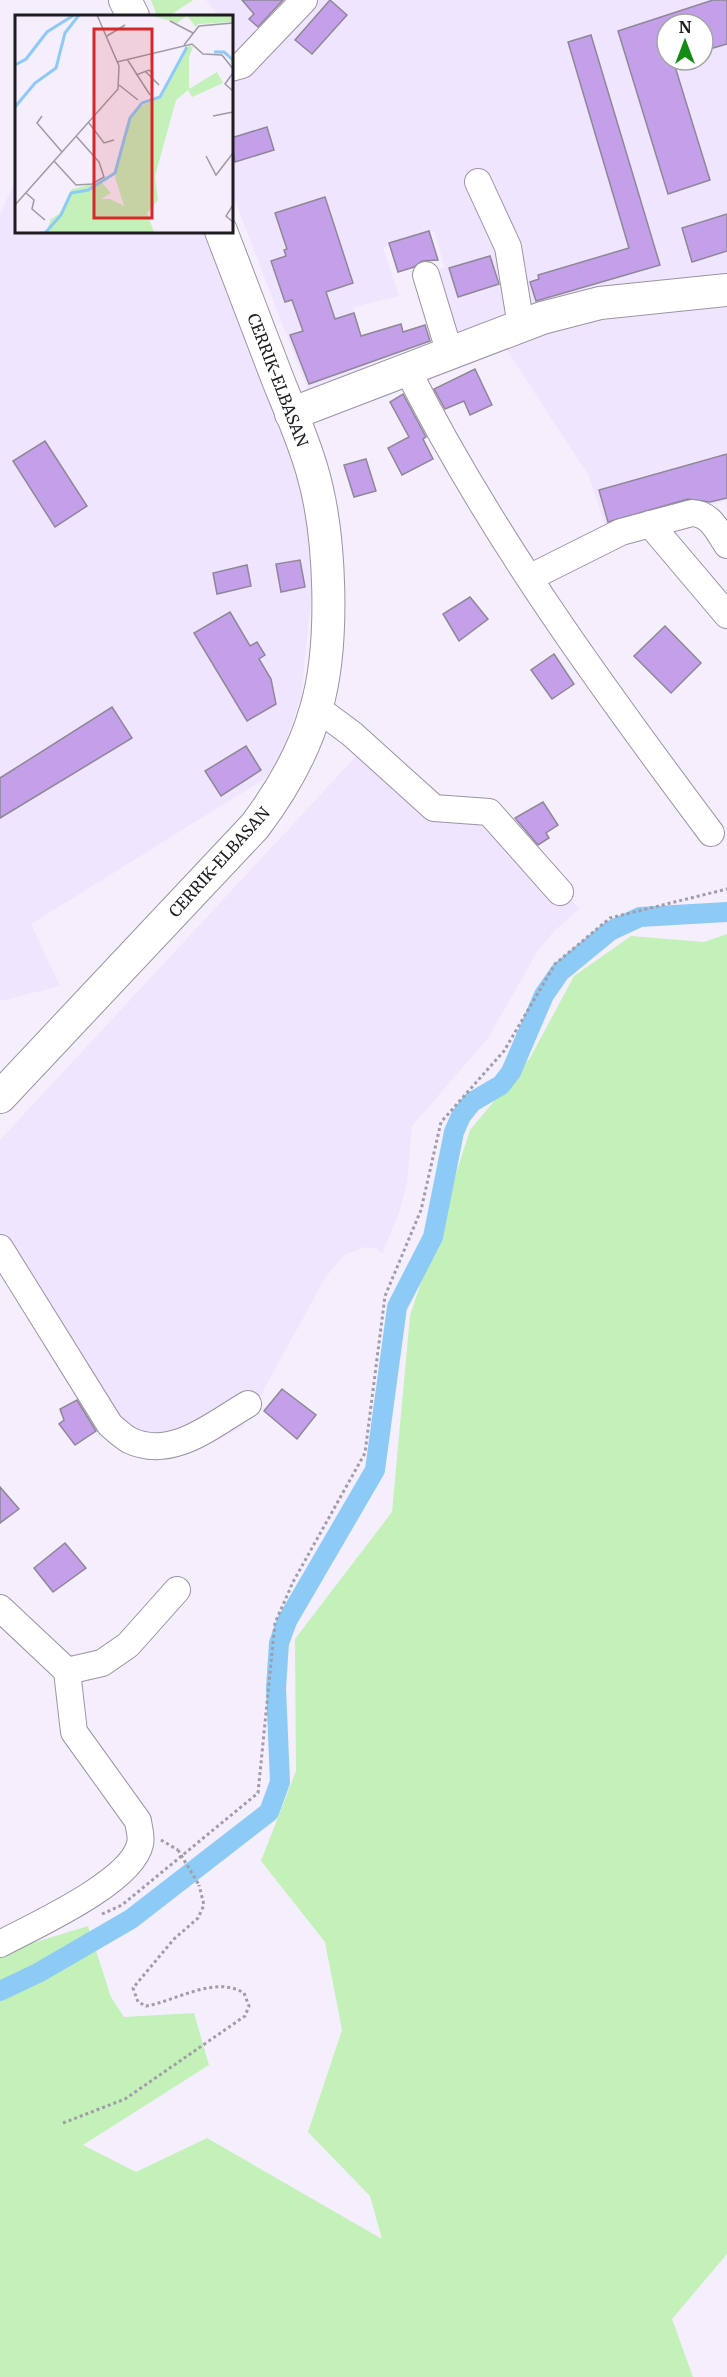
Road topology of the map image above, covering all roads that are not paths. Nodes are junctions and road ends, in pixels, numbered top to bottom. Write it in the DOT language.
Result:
graph roads {
  1 [pos="125,0"];
  2 [pos="304,0"];
  3 [pos="132,15"];
  4 [pos="232,68"];
  5 [pos="478,182"];
  6 [pos="221,232"];
  7 [pos="426,275"];
  8 [pos="727,290"];
  9 [pos="521,327"];
  10 [pos="450,354"];
  11 [pos="407,369"];
  12 [pos="291,414"];
  13 [pos="650,524"];
  14 [pos="727,545"];
  15 [pos="531,578"];
  16 [pos="727,615"];
  17 [pos="317,708"];
  18 [pos="711,833"];
  19 [pos="560,892"];
  20 [pos="0,1097"];
  21 [pos="0,1248"];
  22 [pos="248,1404"];
  23 [pos="177,1590"];
  24 [pos="0,1608"];
  25 [pos="67,1671"];
  26 [pos="0,1944"];
  1 -- 3 [label="main road"];
  2 -- 4 [label="street"];
  5 -- 9 [label="street"];
  6 -- 12 [label="main road, CERRIK-ELBASAN"];
  7 -- 10 [label="street"];
  8 -- 9 [label="main road"];
  9 -- 10 [label="main road"];
  10 -- 11 [label="main road"];
  11 -- 12 [label="main road"];
  11 -- 15 [label="street"];
  12 -- 17 [label="main road, CERRIK-ELBASAN"];
  13 -- 14 [label="street"];
  13 -- 15 [label="street"];
  13 -- 16 [label="street"];
  15 -- 18 [label="street"];
  17 -- 19 [label="street"];
  17 -- 20 [label="main road, CERRIK-ELBASAN"];
  21 -- 22 [label="street"];
  23 -- 25 [label="street"];
  24 -- 25 [label="street"];
  25 -- 26 [label="street"];
}
